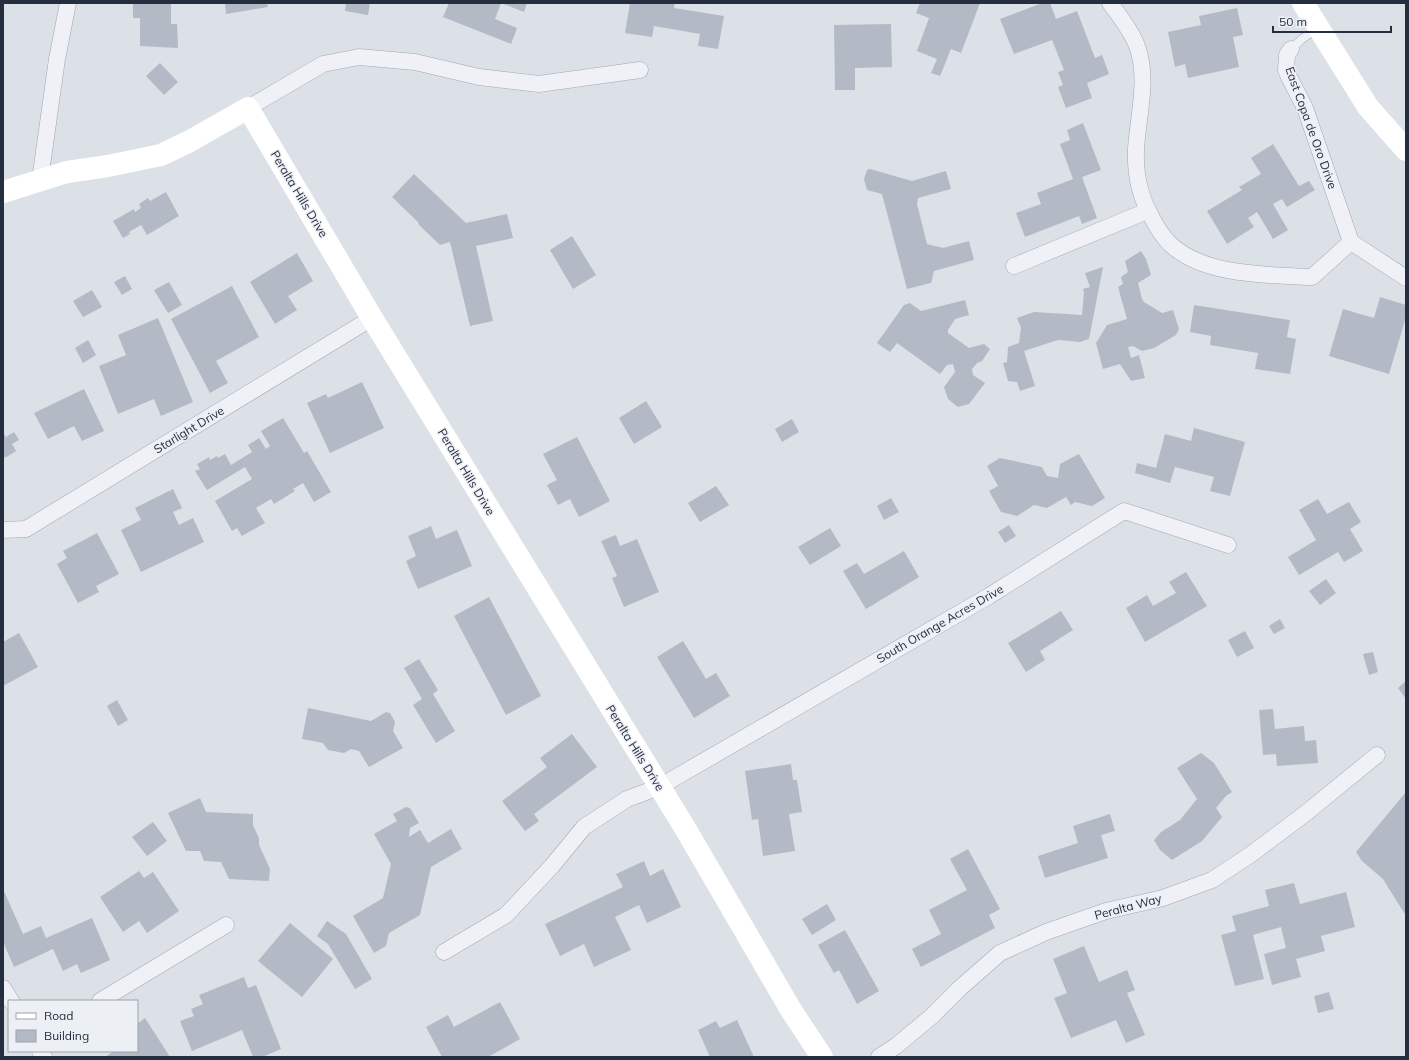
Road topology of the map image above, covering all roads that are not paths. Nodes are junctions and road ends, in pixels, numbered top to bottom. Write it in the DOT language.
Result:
graph roads {
  1 [pos="68,3"];
  2 [pos="1110,3"];
  3 [pos="1303,3"];
  4 [pos="1319,27"];
  5 [pos="1291,49"];
  6 [pos="640,70"];
  7 [pos="248,108"];
  8 [pos="1406,150"];
  9 [pos="40,180"];
  10 [pos="3,192"];
  11 [pos="1148,211"];
  12 [pos="1352,242"];
  13 [pos="1014,266"];
  14 [pos="1406,278"];
  15 [pos="372,318"];
  16 [pos="3,530"];
  17 [pos="1228,545"];
  18 [pos="1377,755"];
  19 [pos="659,787"];
  20 [pos="226,925"];
  21 [pos="444,952"];
  22 [pos="3,988"];
  23 [pos="9,1000"];
  24 [pos="102,1000"];
  25 [pos="822,1057"];
  26 [pos="878,1057"];
  1 -- 9 [label="street"];
  2 -- 11 [label="street"];
  3 -- 4 [label="street"];
  4 -- 5 [label="lane, East Copa de Oro Drive"];
  4 -- 8 [label="street"];
  5 -- 12 [label="street, East Copa de Oro Drive"];
  6 -- 7 [label="street"];
  7 -- 9 [label="street"];
  7 -- 15 [label="street, Peralta Hills Drive"];
  9 -- 10 [label="street"];
  11 -- 12 [label="street"];
  11 -- 13 [label="street"];
  12 -- 14 [label="street"];
  15 -- 16 [label="street, Starlight Drive"];
  15 -- 19 [label="street, Peralta Hills Drive"];
  17 -- 19 [label="street, South Orange Acres Drive"];
  18 -- 26 [label="street, Peralta Way"];
  19 -- 21 [label="street"];
  19 -- 25 [label="street, Peralta Hills Drive"];
  20 -- 24 [label="street"];
  22 -- 23 [label="street"];
}
